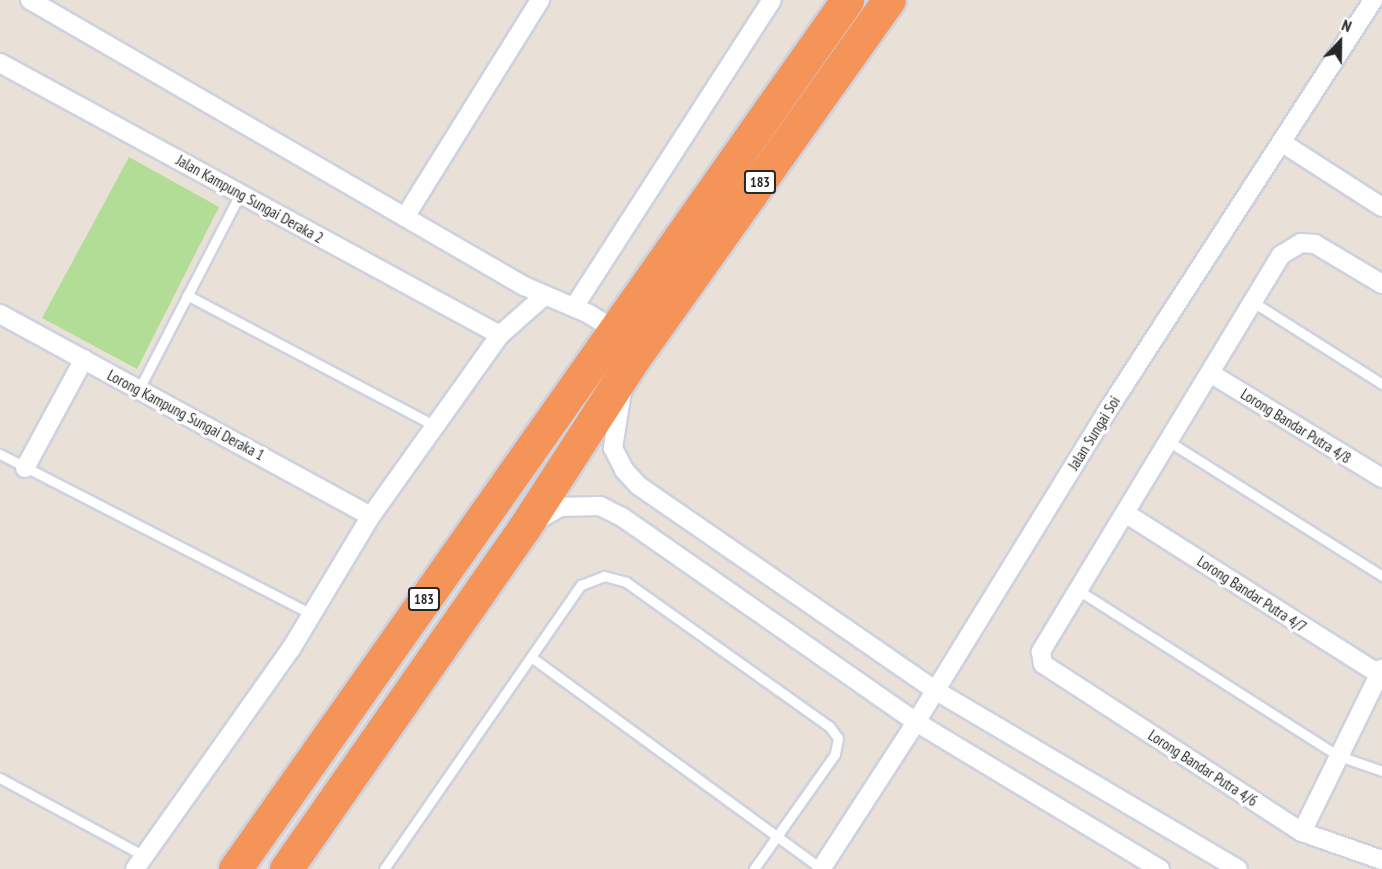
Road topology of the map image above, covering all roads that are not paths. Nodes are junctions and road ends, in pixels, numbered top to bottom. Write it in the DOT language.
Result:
graph roads {
  1 [pos="30,0"];
  2 [pos="540,0"];
  3 [pos="772,0"];
  4 [pos="847,0"];
  5 [pos="889,0"];
  6 [pos="1373,0"];
  7 [pos="0,63"];
  8 [pos="1281,142"];
  9 [pos="240,194"];
  10 [pos="1382,207"];
  11 [pos="405,217"];
  12 [pos="1382,284"];
  13 [pos="187,295"];
  14 [pos="545,295"];
  15 [pos="1253,302"];
  16 [pos="574,307"];
  17 [pos="0,314"];
  18 [pos="613,329"];
  19 [pos="500,335"];
  20 [pos="84,359"];
  21 [pos="630,364"];
  22 [pos="1210,373"];
  23 [pos="1382,384"];
  24 [pos="139,389"];
  25 [pos="435,426"];
  26 [pos="1168,441"];
  27 [pos="0,454"];
  28 [pos="25,468"];
  29 [pos="1382,478"];
  30 [pos="1125,513"];
  31 [pos="371,516"];
  32 [pos="524,528"];
  33 [pos="1382,576"];
  34 [pos="1078,590"];
  35 [pos="311,614"];
  36 [pos="531,657"];
  37 [pos="1381,673"];
  38 [pos="935,690"];
  39 [pos="916,722"];
  40 [pos="1339,756"];
  41 [pos="1382,771"];
  42 [pos="0,778"];
  43 [pos="1302,832"];
  44 [pos="777,836"];
  45 [pos="1382,860"];
  46 [pos="139,862"];
  47 [pos="235,869"];
  48 [pos="286,869"];
  49 [pos="384,869"];
  50 [pos="754,869"];
  51 [pos="822,869"];
  52 [pos="1161,869"];
  53 [pos="1238,869"];
  1 -- 11 [label="street"];
  2 -- 11 [label="street"];
  3 -- 16 [label="street"];
  4 -- 18 [label="highway, 183"];
  5 -- 21 [label="highway, 183"];
  6 -- 8 [label="street, Jalan Sungai Soi"];
  7 -- 9 [label="street, Jalan Kampung Sungai Deraka 2"];
  8 -- 10 [label="street"];
  8 -- 38 [label="street, Jalan Sungai Soi"];
  9 -- 13 [label="lane"];
  9 -- 19 [label="street, Jalan Kampung Sungai Deraka 2"];
  11 -- 14 [label="street"];
  12 -- 15 [label="street"];
  13 -- 24 [label="lane"];
  13 -- 25 [label="lane"];
  14 -- 16 [label="street"];
  14 -- 19 [label="street"];
  15 -- 22 [label="street"];
  15 -- 23 [label="lane"];
  16 -- 18 [label="street"];
  17 -- 20 [label="street, Lorong Kampung Sungai Deraka 1"];
  18 -- 47 [label="highway, 183"];
  19 -- 25 [label="street"];
  20 -- 24 [label="street, Lorong Kampung Sungai Deraka 1"];
  20 -- 28 [label="street"];
  21 -- 32 [label="highway, 183"];
  21 -- 38 [label="street"];
  22 -- 26 [label="street"];
  22 -- 29 [label="street, Lorong Bandar Putra 4/8"];
  24 -- 31 [label="street, Lorong Kampung Sungai Deraka 1"];
  25 -- 31 [label="street"];
  26 -- 30 [label="street"];
  26 -- 33 [label="lane"];
  27 -- 28 [label="lane"];
  28 -- 35 [label="lane"];
  30 -- 34 [label="street"];
  30 -- 37 [label="street, Lorong Bandar Putra 4/7"];
  31 -- 35 [label="street"];
  32 -- 39 [label="street"];
  32 -- 48 [label="highway, 183"];
  34 -- 40 [label="lane"];
  34 -- 43 [label="street, Lorong Bandar Putra 4/6"];
  35 -- 46 [label="street"];
  36 -- 44 [label="lane"];
  36 -- 44 [label="lane"];
  36 -- 49 [label="lane"];
  37 -- 40 [label="street"];
  38 -- 39 [label="street, Jalan Sungai Soi"];
  38 -- 53 [label="street"];
  39 -- 51 [label="street, Jalan Sungai Soi"];
  39 -- 52 [label="street"];
  40 -- 41 [label="lane"];
  40 -- 43 [label="street"];
  42 -- 46 [label="lane"];
  43 -- 45 [label="street, Lorong Bandar Putra 4/6"];
  44 -- 50 [label="lane"];
  44 -- 51 [label="lane"];
}
